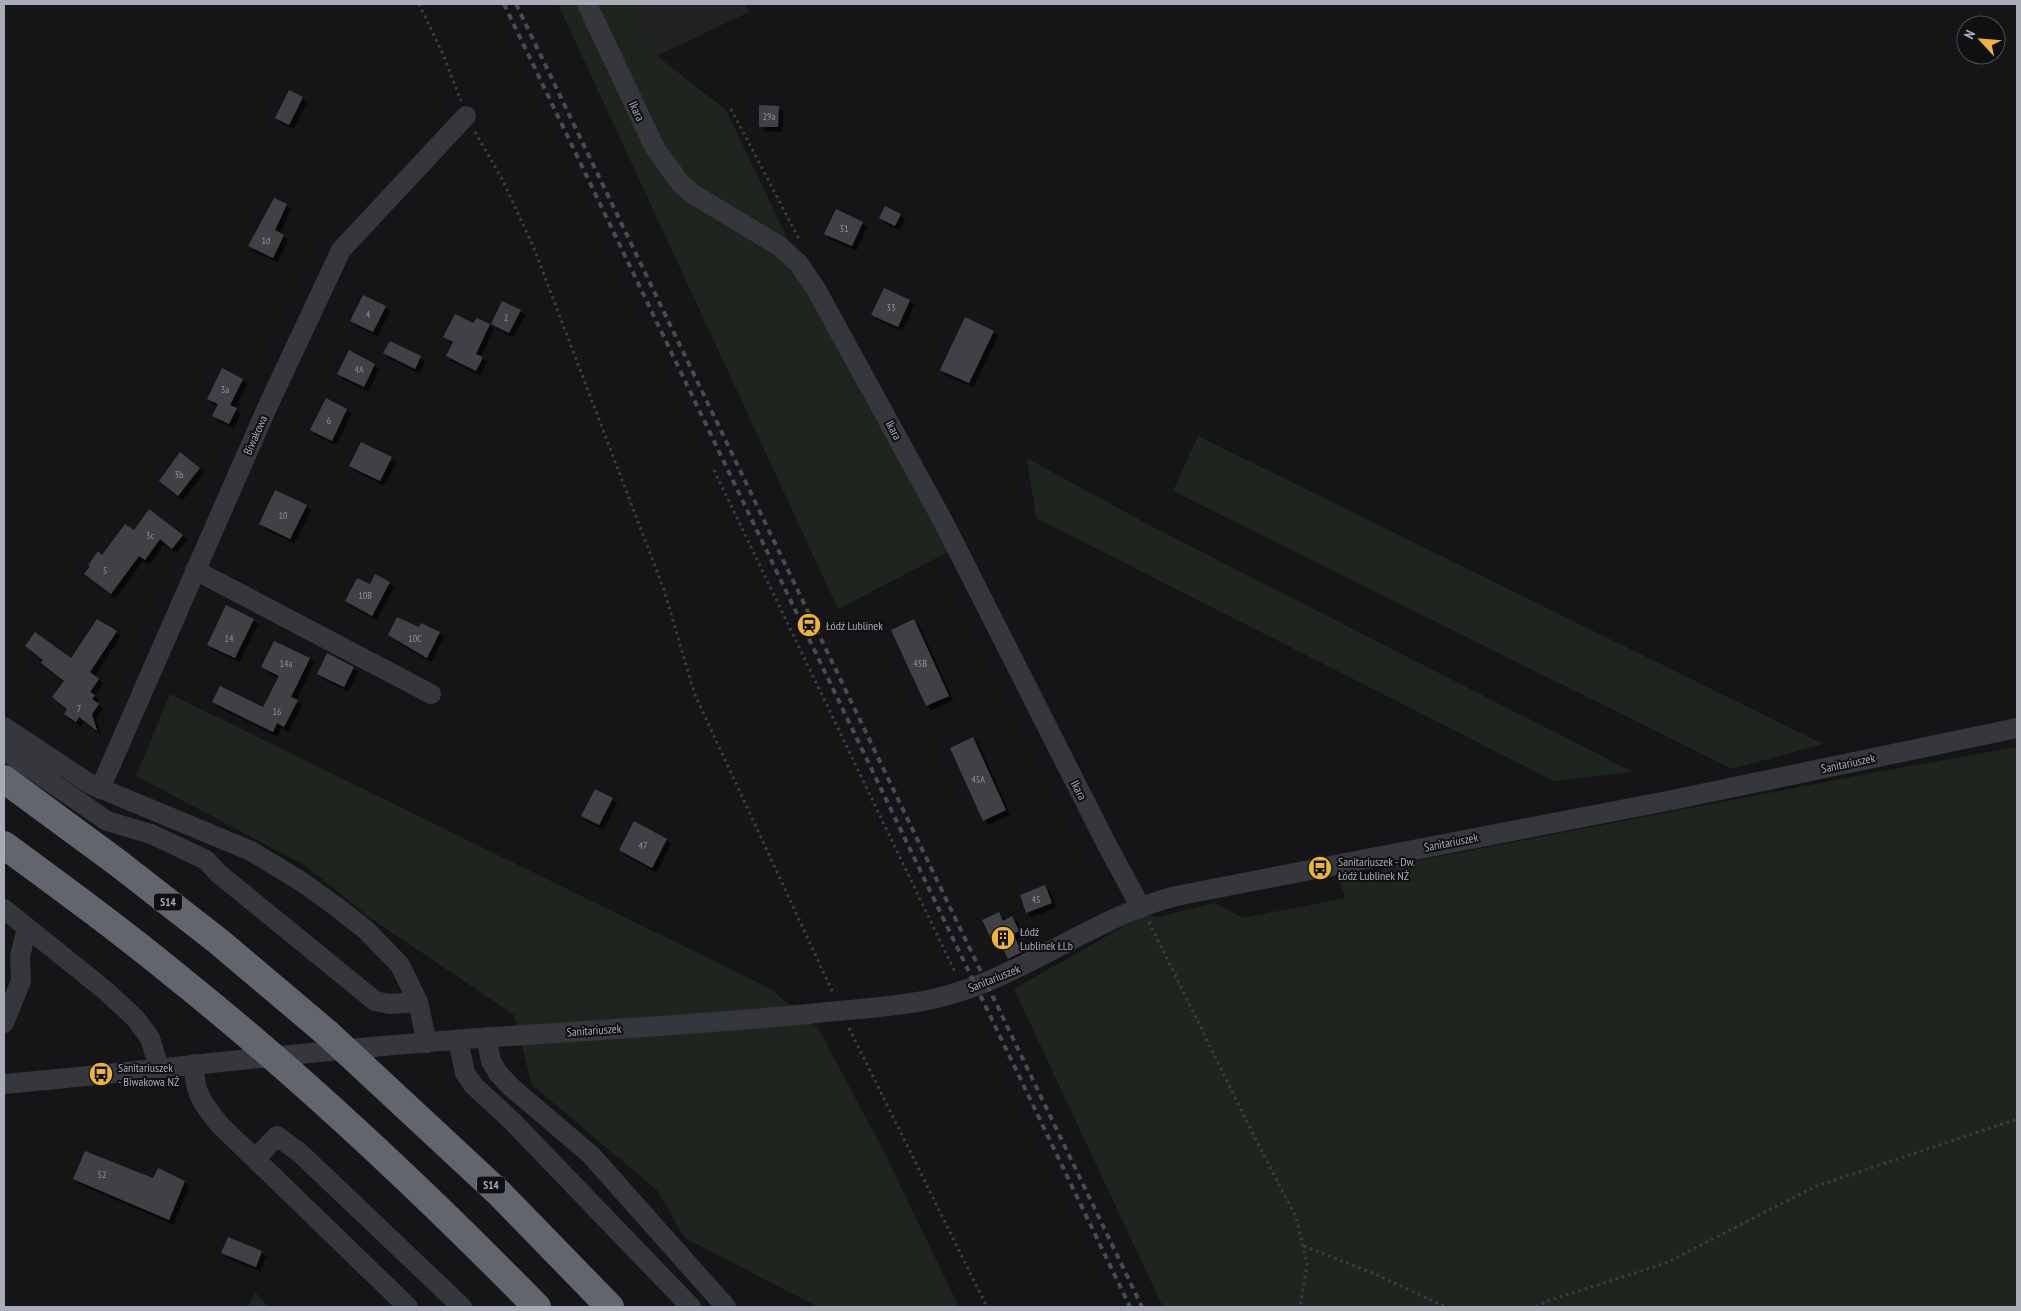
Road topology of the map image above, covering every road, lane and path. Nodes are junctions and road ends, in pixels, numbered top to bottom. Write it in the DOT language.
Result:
graph roads {
  1 [pos="419,4"];
  2 [pos="587,4"];
  3 [pos="731,109"];
  4 [pos="466,116"];
  5 [pos="800,242"];
  6 [pos="714,470"];
  7 [pos="195,570"];
  8 [pos="431,694"];
  9 [pos="4,728"];
  10 [pos="2017,728"];
  11 [pos="4,750"];
  12 [pos="4,779"];
  13 [pos="100,789"];
  14 [pos="4,845"];
  15 [pos="1142,908"];
  16 [pos="4,909"];
  17 [pos="27,928"];
  18 [pos="959,981"];
  19 [pos="418,1002"];
  20 [pos="841,1010"];
  21 [pos="4,1023"];
  22 [pos="486,1037"];
  23 [pos="458,1040"];
  24 [pos="427,1043"];
  25 [pos="194,1064"];
  26 [pos="159,1068"];
  27 [pos="4,1084"];
  28 [pos="2017,1119"];
  29 [pos="255,1159"];
  30 [pos="1303,1246"];
  31 [pos="408,1307"];
  32 [pos="462,1307"];
  33 [pos="537,1307"];
  34 [pos="610,1307"];
  35 [pos="690,1307"];
  36 [pos="726,1307"];
  37 [pos="987,1307"];
  38 [pos="1300,1307"];
  39 [pos="1446,1307"];
  40 [pos="1536,1307"];
  1 -- 4 [label="path"];
  2 -- 15 [label="street, Ikara"];
  3 -- 5 [label="path"];
  4 -- 7 [label="street, Biwakowa"];
  4 -- 20 [label="path"];
  6 -- 18 [label="path"];
  7 -- 8 [label="street"];
  7 -- 13 [label="street, Biwakowa"];
  9 -- 13 [label="street"];
  10 -- 15 [label="street, Sanitariuszek"];
  11 -- 19 [label="street"];
  12 -- 34 [label="highway, S14"];
  13 -- 19 [label="street"];
  14 -- 33 [label="highway"];
  15 -- 20 [label="street, Sanitariuszek"];
  15 -- 30 [label="path"];
  16 -- 17 [label="street"];
  17 -- 21 [label="street"];
  17 -- 26 [label="street"];
  19 -- 24 [label="street"];
  20 -- 22 [label="street, Sanitariuszek"];
  20 -- 37 [label="path"];
  22 -- 23 [label="street, Sanitariuszek"];
  22 -- 36 [label="street"];
  23 -- 24 [label="street, Sanitariuszek"];
  23 -- 35 [label="street"];
  24 -- 25 [label="street, Sanitariuszek"];
  25 -- 26 [label="street, Sanitariuszek"];
  25 -- 29 [label="street"];
  26 -- 27 [label="street, Sanitariuszek"];
  28 -- 40 [label="path"];
  29 -- 31 [label="street"];
  29 -- 32 [label="street"];
  30 -- 38 [label="path"];
  30 -- 39 [label="path"];
}
